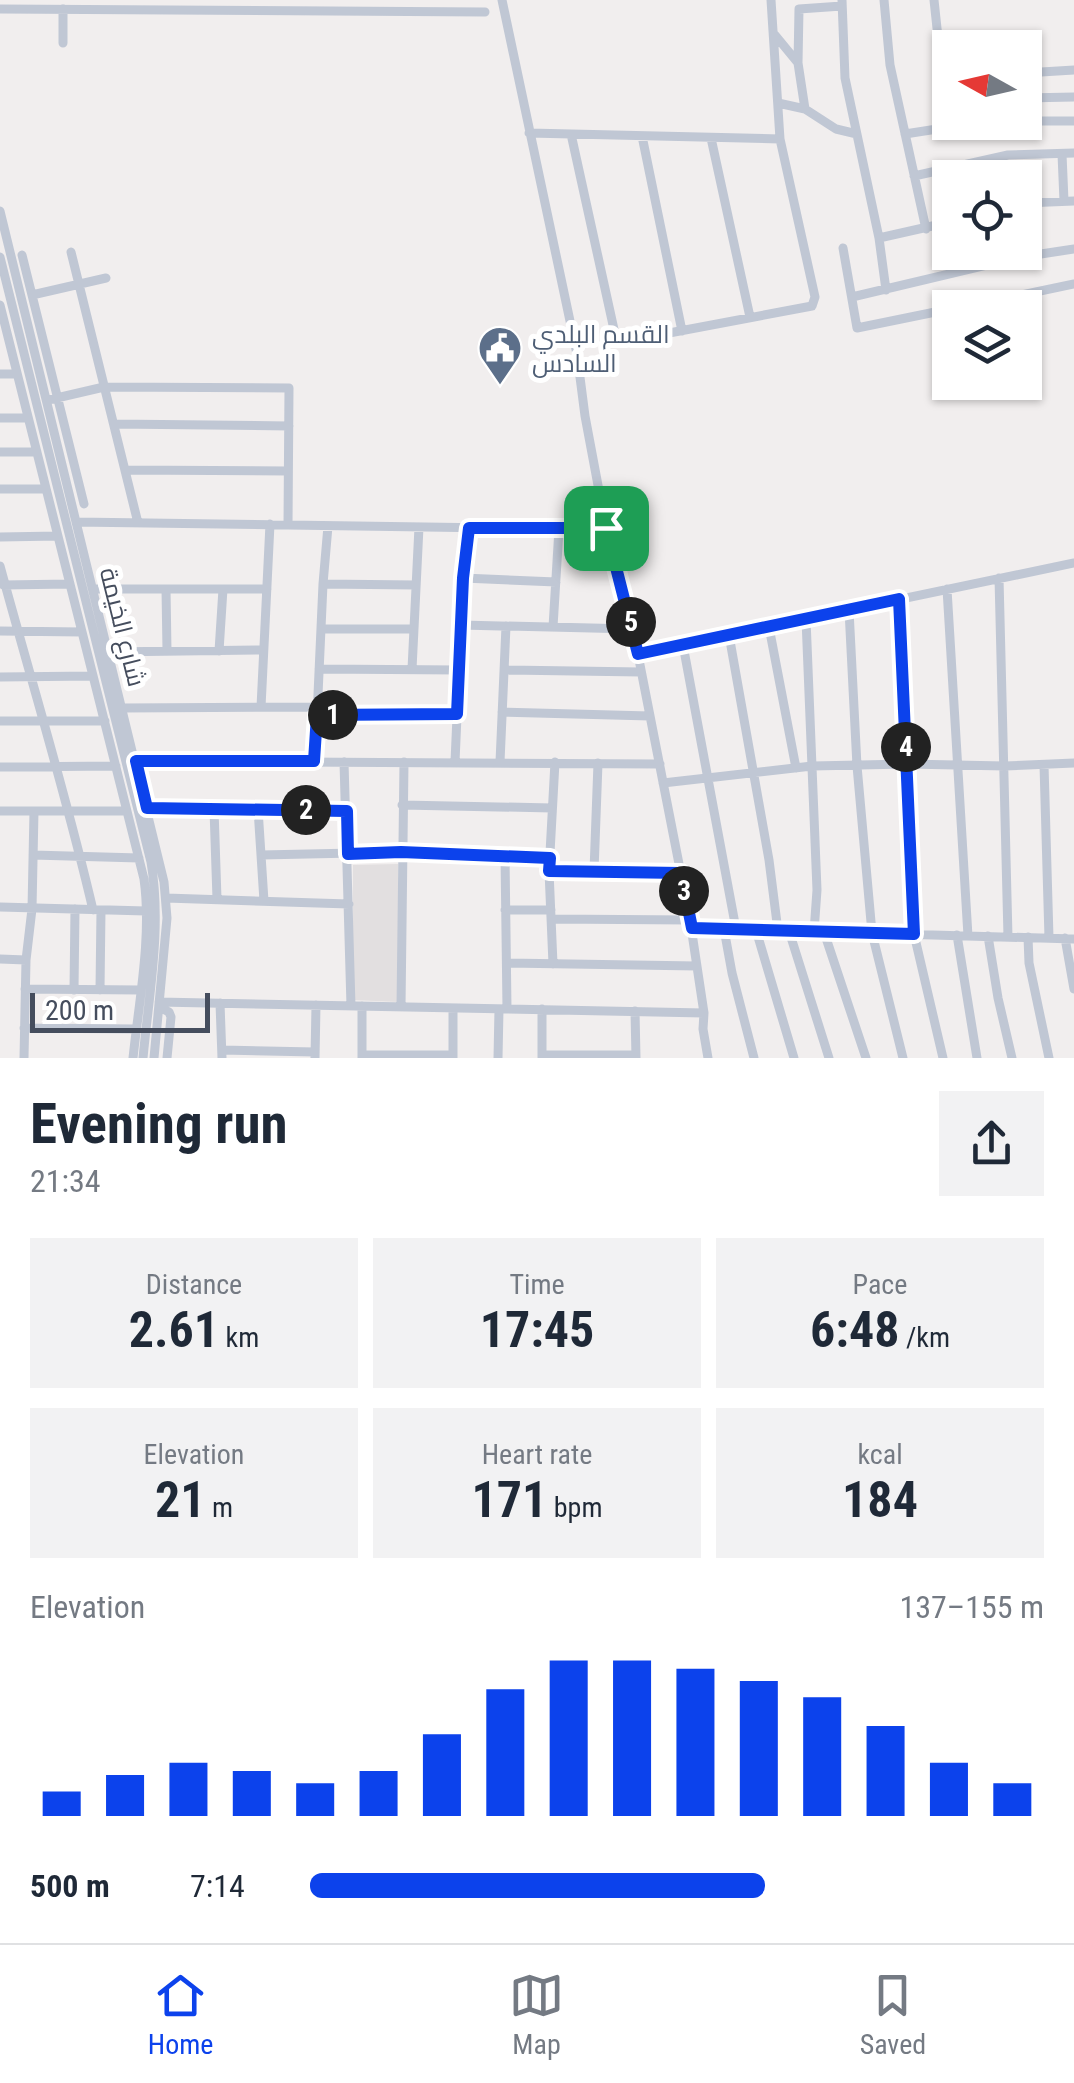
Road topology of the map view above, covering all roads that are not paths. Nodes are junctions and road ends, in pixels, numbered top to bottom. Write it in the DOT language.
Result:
graph roads {
  1 [pos="502,0"];
  2 [pos="771,0"];
  3 [pos="884,0"];
  4 [pos="934,0"];
  5 [pos="842,3"];
  6 [pos="47,4"];
  7 [pos="237,5"];
  8 [pos="0,8"];
  9 [pos="63,9"];
  10 [pos="485,12"];
  11 [pos="939,30"];
  12 [pos="773,34"];
  13 [pos="63,43"];
  14 [pos="798,63"];
  15 [pos="1074,70"];
  16 [pos="1042,72"];
  17 [pos="1074,97"];
  18 [pos="1042,98"];
  19 [pos="778,103"];
  20 [pos="805,108"];
  21 [pos="1042,121"];
  22 [pos="1074,122"];
  23 [pos="932,130"];
  24 [pos="528,133"];
  25 [pos="571,134"];
  26 [pos="857,134"];
  27 [pos="905,134"];
  28 [pos="642,136"];
  29 [pos="710,138"];
  30 [pos="780,139"];
  31 [pos="1062,154"];
  32 [pos="1074,154"];
  33 [pos="914,176"];
  34 [pos="1069,201"];
  35 [pos="1042,202"];
  36 [pos="0,211"];
  37 [pos="932,227"];
  38 [pos="926,229"];
  39 [pos="878,238"];
  40 [pos="4,244"];
  41 [pos="843,248"];
  42 [pos="1074,249"];
  43 [pos="72,252"];
  44 [pos="1042,253"];
  45 [pos="22,254"];
  46 [pos="0,257"];
  47 [pos="963,270"];
  48 [pos="11,278"];
  49 [pos="106,278"];
  50 [pos="80,284"];
  51 [pos="1074,284"];
  52 [pos="886,290"];
  53 [pos="1042,291"];
  54 [pos="32,294"];
  55 [pos="852,297"];
  56 [pos="0,305"];
  57 [pos="932,313"];
  58 [pos="750,317"];
  59 [pos="682,331"];
  60 [pos="4,332"];
  61 [pos="0,374"];
  62 [pos="17,374"];
  63 [pos="104,387"];
  64 [pos="53,399"];
  65 [pos="0,418"];
  66 [pos="28,418"];
  67 [pos="114,424"];
  68 [pos="288,426"];
  69 [pos="0,452"];
  70 [pos="37,452"];
  71 [pos="125,470"];
  72 [pos="288,471"];
  73 [pos="0,489"];
  74 [pos="46,489"];
  75 [pos="84,504"];
  76 [pos="60,519"];
  77 [pos="76,522"];
  78 [pos="138,522"];
  79 [pos="270,524"];
  80 [pos="288,525"];
  81 [pos="328,526"];
  82 [pos="419,527"];
  83 [pos="469,528"];
  84 [pos="606,528"];
  85 [pos="559,529"];
  86 [pos="0,536"];
  87 [pos="58,536"];
  88 [pos="1074,563"];
  89 [pos="0,566"];
  90 [pos="463,578"];
  91 [pos="999,578"];
  92 [pos="556,582"];
  93 [pos="76,584"];
  94 [pos="323,584"];
  95 [pos="3,585"];
  96 [pos="416,585"];
  97 [pos="166,589"];
  98 [pos="222,589"];
  99 [pos="266,589"];
  100 [pos="947,589"];
  101 [pos="94,592"];
  102 [pos="899,599"];
  103 [pos="849,610"];
  104 [pos="806,619"];
  105 [pos="92,625"];
  106 [pos="460,625"];
  107 [pos="506,626"];
  108 [pos="554,627"];
  109 [pos="769,627"];
  110 [pos="321,629"];
  111 [pos="414,629"];
  112 [pos="633,629"];
  113 [pos="0,631"];
  114 [pos="16,631"];
  115 [pos="82,632"];
  116 [pos="729,635"];
  117 [pos="106,640"];
  118 [pos="683,645"];
  119 [pos="264,650"];
  120 [pos="167,651"];
  121 [pos="219,651"];
  122 [pos="109,652"];
  123 [pos="638,654"];
  124 [pos="412,668"];
  125 [pos="319,669"];
  126 [pos="459,670"];
  127 [pos="504,670"];
  128 [pos="642,672"];
  129 [pos="0,676"];
  130 [pos="30,676"];
  131 [pos="93,676"];
  132 [pos="261,707"];
  133 [pos="122,708"];
  134 [pos="317,711"];
  135 [pos="502,712"];
  136 [pos="457,714"];
  137 [pos="650,716"];
  138 [pos="0,721"];
  139 [pos="43,721"];
  140 [pos="105,721"];
  141 [pos="136,761"];
  142 [pos="314,761"];
  143 [pos="344,762"];
  144 [pos="404,762"];
  145 [pos="454,762"];
  146 [pos="500,762"];
  147 [pos="554,762"];
  148 [pos="598,763"];
  149 [pos="1074,763"];
  150 [pos="660,764"];
  151 [pos="907,764"];
  152 [pos="1044,765"];
  153 [pos="57,766"];
  154 [pos="116,766"];
  155 [pos="812,766"];
  156 [pos="857,766"];
  157 [pos="958,766"];
  158 [pos="1005,766"];
  159 [pos="0,767"];
  160 [pos="796,768"];
  161 [pos="753,772"];
  162 [pos="708,778"];
  163 [pos="663,783"];
  164 [pos="402,805"];
  165 [pos="147,808"];
  166 [pos="214,808"];
  167 [pos="552,808"];
  168 [pos="258,809"];
  169 [pos="0,811"];
  170 [pos="34,811"];
  171 [pos="69,811"];
  172 [pos="127,811"];
  173 [pos="347,811"];
  174 [pos="401,852"];
  175 [pos="348,854"];
  176 [pos="33,855"];
  177 [pos="80,855"];
  178 [pos="261,855"];
  179 [pos="505,856"];
  180 [pos="139,858"];
  181 [pos="550,858"];
  182 [pos="549,871"];
  183 [pos="594,872"];
  184 [pos="681,873"];
  185 [pos="166,898"];
  186 [pos="217,899"];
  187 [pos="264,901"];
  188 [pos="348,904"];
  189 [pos="0,907"];
  190 [pos="32,908"];
  191 [pos="76,910"];
  192 [pos="97,910"];
  193 [pos="505,910"];
  194 [pos="146,911"];
  195 [pos="551,914"];
  196 [pos="691,924"];
  197 [pos="724,929"];
  198 [pos="736,930"];
  199 [pos="756,930"];
  200 [pos="784,931"];
  201 [pos="819,932"];
  202 [pos="872,933"];
  203 [pos="914,934"];
  204 [pos="962,936"];
  205 [pos="988,936"];
  206 [pos="1008,937"];
  207 [pos="1028,937"];
  208 [pos="1048,938"];
  209 [pos="1070,938"];
  210 [pos="0,959"];
  211 [pos="26,960"];
  212 [pos="506,963"];
  213 [pos="552,964"];
  214 [pos="148,966"];
  215 [pos="697,966"];
  216 [pos="25,989"];
  217 [pos="1074,989"];
  218 [pos="74,990"];
  219 [pos="100,990"];
  220 [pos="140,990"];
  221 [pos="220,1003"];
  222 [pos="159,1004"];
  223 [pos="316,1005"];
  224 [pos="356,1006"];
  225 [pos="401,1006"];
  226 [pos="453,1008"];
  227 [pos="502,1009"];
  228 [pos="542,1010"];
  229 [pos="635,1011"];
  230 [pos="704,1014"];
  231 [pos="147,1018"];
  232 [pos="157,1025"];
  233 [pos="24,1028"];
  234 [pos="136,1029"];
  235 [pos="222,1054"];
  236 [pos="315,1055"];
  237 [pos="453,1056"];
  238 [pos="542,1056"];
  239 [pos="362,1057"];
  240 [pos="636,1057"];
  241 [pos="24,1058"];
  242 [pos="134,1058"];
  243 [pos="143,1058"];
  244 [pos="154,1058"];
  245 [pos="167,1058"];
  246 [pos="498,1058"];
  247 [pos="708,1058"];
  248 [pos="754,1058"];
  249 [pos="794,1058"];
  250 [pos="828,1058"];
  251 [pos="866,1058"];
  252 [pos="903,1058"];
  253 [pos="943,1058"];
  254 [pos="977,1058"];
  255 [pos="1012,1058"];
  256 [pos="1050,1058"];
  1 -- 24 [label="street"];
  2 -- 12 [label="street"];
  3 -- 27 [label="street"];
  4 -- 11 [label="street"];
  5 -- 14 [label="street"];
  5 -- 26 [label="street"];
  6 -- 8 [label="street"];
  6 -- 9 [label="street"];
  7 -- 9 [label="street"];
  7 -- 10 [label="street"];
  9 -- 13 [label="street"];
  12 -- 14 [label="street"];
  12 -- 19 [label="street"];
  14 -- 20 [label="street"];
  15 -- 16 [label="street"];
  17 -- 18 [label="street"];
  19 -- 20 [label="street"];
  19 -- 30 [label="street"];
  20 -- 26 [label="street"];
  21 -- 22 [label="street"];
  23 -- 27 [label="street"];
  24 -- 25 [label="street"];
  24 -- 84 [label="street"];
  25 -- 28 [label="street"];
  25 -- 59 [label="street"];
  26 -- 39 [label="street"];
  27 -- 33 [label="street"];
  28 -- 29 [label="street"];
  28 -- 59 [label="street"];
  29 -- 30 [label="street"];
  29 -- 58 [label="street"];
  30 -- 58 [label="street"];
  31 -- 32 [label="street"];
  31 -- 33 [label="street"];
  31 -- 34 [label="street"];
  33 -- 38 [label="street"];
  34 -- 35 [label="street"];
  36 -- 40 [label="street, شارع الخيمة"];
  37 -- 38 [label="street"];
  38 -- 39 [label="street"];
  39 -- 52 [label="street"];
  40 -- 48 [label="street, شارع الخيمة"];
  41 -- 55 [label="street"];
  42 -- 44 [label="street"];
  43 -- 50 [label="street"];
  45 -- 54 [label="street"];
  46 -- 48 [label="street, شارع الخيمة"];
  47 -- 52 [label="street"];
  48 -- 64 [label="street, شارع الخيمة"];
  48 -- 76 [label="street, شارع الخيمة"];
  49 -- 50 [label="street"];
  50 -- 54 [label="street"];
  50 -- 63 [label="street"];
  51 -- 53 [label="street"];
  52 -- 55 [label="street"];
  54 -- 64 [label="street"];
  55 -- 57 [label="street"];
  56 -- 60 [label="street"];
  58 -- 59 [label="street"];
  60 -- 62 [label="street"];
  61 -- 62 [label="street"];
  62 -- 66 [label="street"];
  63 -- 64 [label="street"];
  63 -- 67 [label="street"];
  63 -- 68 [label="street"];
  64 -- 75 [label="street"];
  64 -- 77 [label="street, شارع الخيمة"];
  65 -- 66 [label="street"];
  66 -- 70 [label="street"];
  67 -- 68 [label="street"];
  67 -- 71 [label="street"];
  68 -- 72 [label="street"];
  69 -- 70 [label="street"];
  70 -- 74 [label="street"];
  71 -- 72 [label="street"];
  71 -- 78 [label="street"];
  72 -- 80 [label="street"];
  73 -- 74 [label="street"];
  74 -- 76 [label="street"];
  76 -- 87 [label="street"];
  76 -- 93 [label="street, شارع الخيمة"];
  77 -- 78 [label="street"];
  77 -- 101 [label="street, شارع الخيمة"];
  78 -- 79 [label="street"];
  79 -- 80 [label="street"];
  79 -- 99 [label="street"];
  80 -- 81 [label="street"];
  81 -- 82 [label="street"];
  81 -- 94 [label="street"];
  82 -- 83 [label="street"];
  82 -- 96 [label="street"];
  83 -- 85 [label="street"];
  83 -- 90 [label="street"];
  84 -- 85 [label="street"];
  84 -- 112 [label="street"];
  85 -- 92 [label="street"];
  86 -- 87 [label="street"];
  87 -- 93 [label="street"];
  88 -- 91 [label="street"];
  89 -- 95 [label="street"];
  90 -- 92 [label="street"];
  90 -- 106 [label="street"];
  91 -- 100 [label="street"];
  91 -- 158 [label="street"];
  92 -- 108 [label="street"];
  93 -- 95 [label="street"];
  93 -- 101 [label="street"];
  93 -- 105 [label="street, شارع الخيمة"];
  93 -- 115 [label="street"];
  94 -- 96 [label="street"];
  94 -- 110 [label="street"];
  95 -- 114 [label="street"];
  96 -- 111 [label="street"];
  97 -- 98 [label="street"];
  97 -- 101 [label="street"];
  97 -- 120 [label="street"];
  98 -- 99 [label="street"];
  98 -- 121 [label="street"];
  99 -- 119 [label="street"];
  100 -- 102 [label="street"];
  100 -- 157 [label="street"];
  101 -- 117 [label="street, شارع الخيمة"];
  102 -- 103 [label="street"];
  102 -- 151 [label="street"];
  103 -- 104 [label="street"];
  103 -- 156 [label="street"];
  104 -- 109 [label="street"];
  104 -- 155 [label="street"];
  105 -- 117 [label="street"];
  105 -- 214 [label="street, شارع الخيمة"];
  106 -- 107 [label="street"];
  106 -- 126 [label="street"];
  107 -- 108 [label="street"];
  107 -- 127 [label="street"];
  108 -- 112 [label="street"];
  109 -- 116 [label="street"];
  109 -- 160 [label="street"];
  110 -- 111 [label="street"];
  110 -- 125 [label="street"];
  111 -- 124 [label="street"];
  112 -- 123 [label="street"];
  113 -- 114 [label="street"];
  114 -- 115 [label="street"];
  114 -- 130 [label="street"];
  115 -- 131 [label="street"];
  116 -- 118 [label="street"];
  116 -- 161 [label="street"];
  117 -- 122 [label="street, شارع الخيمة"];
  118 -- 123 [label="street"];
  118 -- 162 [label="street"];
  119 -- 121 [label="street"];
  119 -- 132 [label="street"];
  120 -- 121 [label="street"];
  120 -- 122 [label="street"];
  122 -- 133 [label="street, شارع الخيمة"];
  123 -- 128 [label="street"];
  124 -- 125 [label="street"];
  124 -- 126 [label="street"];
  125 -- 134 [label="street"];
  126 -- 136 [label="street"];
  127 -- 128 [label="street"];
  127 -- 135 [label="street"];
  128 -- 137 [label="street"];
  129 -- 130 [label="street"];
  130 -- 131 [label="street"];
  130 -- 139 [label="street"];
  131 -- 140 [label="street"];
  132 -- 133 [label="street"];
  132 -- 134 [label="street"];
  133 -- 141 [label="street, شارع الخيمة"];
  134 -- 136 [label="street"];
  134 -- 142 [label="street"];
  135 -- 137 [label="street"];
  135 -- 146 [label="street"];
  136 -- 145 [label="street"];
  137 -- 150 [label="street"];
  138 -- 139 [label="street"];
  139 -- 140 [label="street"];
  139 -- 153 [label="street"];
  140 -- 154 [label="street"];
  141 -- 142 [label="street"];
  141 -- 165 [label="street, شارع الخيمة"];
  142 -- 143 [label="street"];
  143 -- 144 [label="street"];
  143 -- 173 [label="street"];
  144 -- 145 [label="street"];
  144 -- 164 [label="street"];
  145 -- 146 [label="street"];
  146 -- 147 [label="street"];
  147 -- 148 [label="street"];
  147 -- 167 [label="street"];
  148 -- 150 [label="street"];
  148 -- 183 [label="street"];
  149 -- 152 [label="street"];
  150 -- 163 [label="street"];
  151 -- 156 [label="street"];
  151 -- 157 [label="street"];
  151 -- 203 [label="street"];
  152 -- 158 [label="street"];
  152 -- 208 [label="street"];
  153 -- 154 [label="street"];
  153 -- 159 [label="street"];
  153 -- 171 [label="street"];
  154 -- 172 [label="street"];
  155 -- 156 [label="street"];
  155 -- 160 [label="street"];
  155 -- 201 [label="street"];
  156 -- 202 [label="street"];
  157 -- 158 [label="street"];
  157 -- 204 [label="street"];
  158 -- 206 [label="street"];
  160 -- 161 [label="street"];
  161 -- 162 [label="street"];
  161 -- 200 [label="street"];
  162 -- 163 [label="street"];
  162 -- 198 [label="street"];
  163 -- 184 [label="street"];
  164 -- 167 [label="street"];
  164 -- 174 [label="street"];
  165 -- 166 [label="street"];
  165 -- 185 [label="street, شارع الخيمة"];
  166 -- 168 [label="street"];
  166 -- 186 [label="street"];
  167 -- 181 [label="street"];
  168 -- 173 [label="street"];
  168 -- 178 [label="street"];
  169 -- 170 [label="street"];
  170 -- 171 [label="street"];
  170 -- 176 [label="street"];
  171 -- 172 [label="street"];
  171 -- 177 [label="street"];
  172 -- 180 [label="street"];
  173 -- 175 [label="street"];
  174 -- 175 [label="street"];
  174 -- 179 [label="street"];
  174 -- 225 [label="street"];
  175 -- 178 [label="street"];
  175 -- 188 [label="street"];
  176 -- 177 [label="street"];
  176 -- 190 [label="street"];
  177 -- 180 [label="street"];
  177 -- 192 [label="street"];
  178 -- 187 [label="street"];
  179 -- 181 [label="street"];
  179 -- 193 [label="street"];
  180 -- 194 [label="street"];
  181 -- 182 [label="street"];
  182 -- 183 [label="street"];
  182 -- 195 [label="street"];
  183 -- 184 [label="street"];
  184 -- 196 [label="street"];
  185 -- 186 [label="street"];
  185 -- 222 [label="street, شارع الخيمة"];
  186 -- 187 [label="street"];
  187 -- 188 [label="street"];
  188 -- 224 [label="street"];
  189 -- 190 [label="street"];
  190 -- 191 [label="street"];
  190 -- 211 [label="street"];
  191 -- 192 [label="street"];
  191 -- 218 [label="street"];
  192 -- 194 [label="street"];
  192 -- 219 [label="street"];
  193 -- 195 [label="street"];
  193 -- 212 [label="street"];
  194 -- 214 [label="street"];
  195 -- 196 [label="street"];
  195 -- 213 [label="street"];
  196 -- 197 [label="street"];
  196 -- 215 [label="street"];
  197 -- 198 [label="street"];
  197 -- 248 [label="street"];
  198 -- 199 [label="street"];
  199 -- 200 [label="street"];
  199 -- 249 [label="street"];
  200 -- 201 [label="street"];
  200 -- 250 [label="street"];
  201 -- 202 [label="street"];
  201 -- 251 [label="street"];
  202 -- 203 [label="street"];
  202 -- 252 [label="street"];
  203 -- 204 [label="street"];
  203 -- 253 [label="street"];
  204 -- 205 [label="street"];
  204 -- 254 [label="street"];
  205 -- 206 [label="street"];
  205 -- 255 [label="street"];
  206 -- 207 [label="street"];
  207 -- 208 [label="street"];
  207 -- 256 [label="street"];
  208 -- 209 [label="street"];
  209 -- 217 [label="street"];
  210 -- 211 [label="street"];
  211 -- 216 [label="street"];
  212 -- 213 [label="street"];
  212 -- 227 [label="street"];
  213 -- 215 [label="street"];
  214 -- 220 [label="street"];
  214 -- 231 [label="street, شارع الخيمة"];
  215 -- 230 [label="street"];
  216 -- 218 [label="street"];
  216 -- 233 [label="street"];
  218 -- 219 [label="street"];
  219 -- 220 [label="street"];
  220 -- 234 [label="street"];
  221 -- 222 [label="street"];
  221 -- 223 [label="street"];
  221 -- 235 [label="street"];
  222 -- 232 [label="street, شارع الخيمة"];
  222 -- 245 [label="street"];
  223 -- 224 [label="street"];
  223 -- 236 [label="street"];
  224 -- 225 [label="street"];
  224 -- 239 [label="street"];
  225 -- 226 [label="street"];
  226 -- 227 [label="street"];
  226 -- 237 [label="street"];
  227 -- 228 [label="street"];
  227 -- 246 [label="street"];
  228 -- 229 [label="street"];
  228 -- 238 [label="street"];
  229 -- 230 [label="street"];
  229 -- 240 [label="street"];
  230 -- 247 [label="street"];
  231 -- 232 [label="street"];
  231 -- 243 [label="street, شارع الخيمة"];
  232 -- 244 [label="street, شارع الخيمة"];
  233 -- 234 [label="street"];
  233 -- 241 [label="street"];
  234 -- 242 [label="street"];
  235 -- 236 [label="street"];
  237 -- 239 [label="street"];
  238 -- 240 [label="street"];
}
